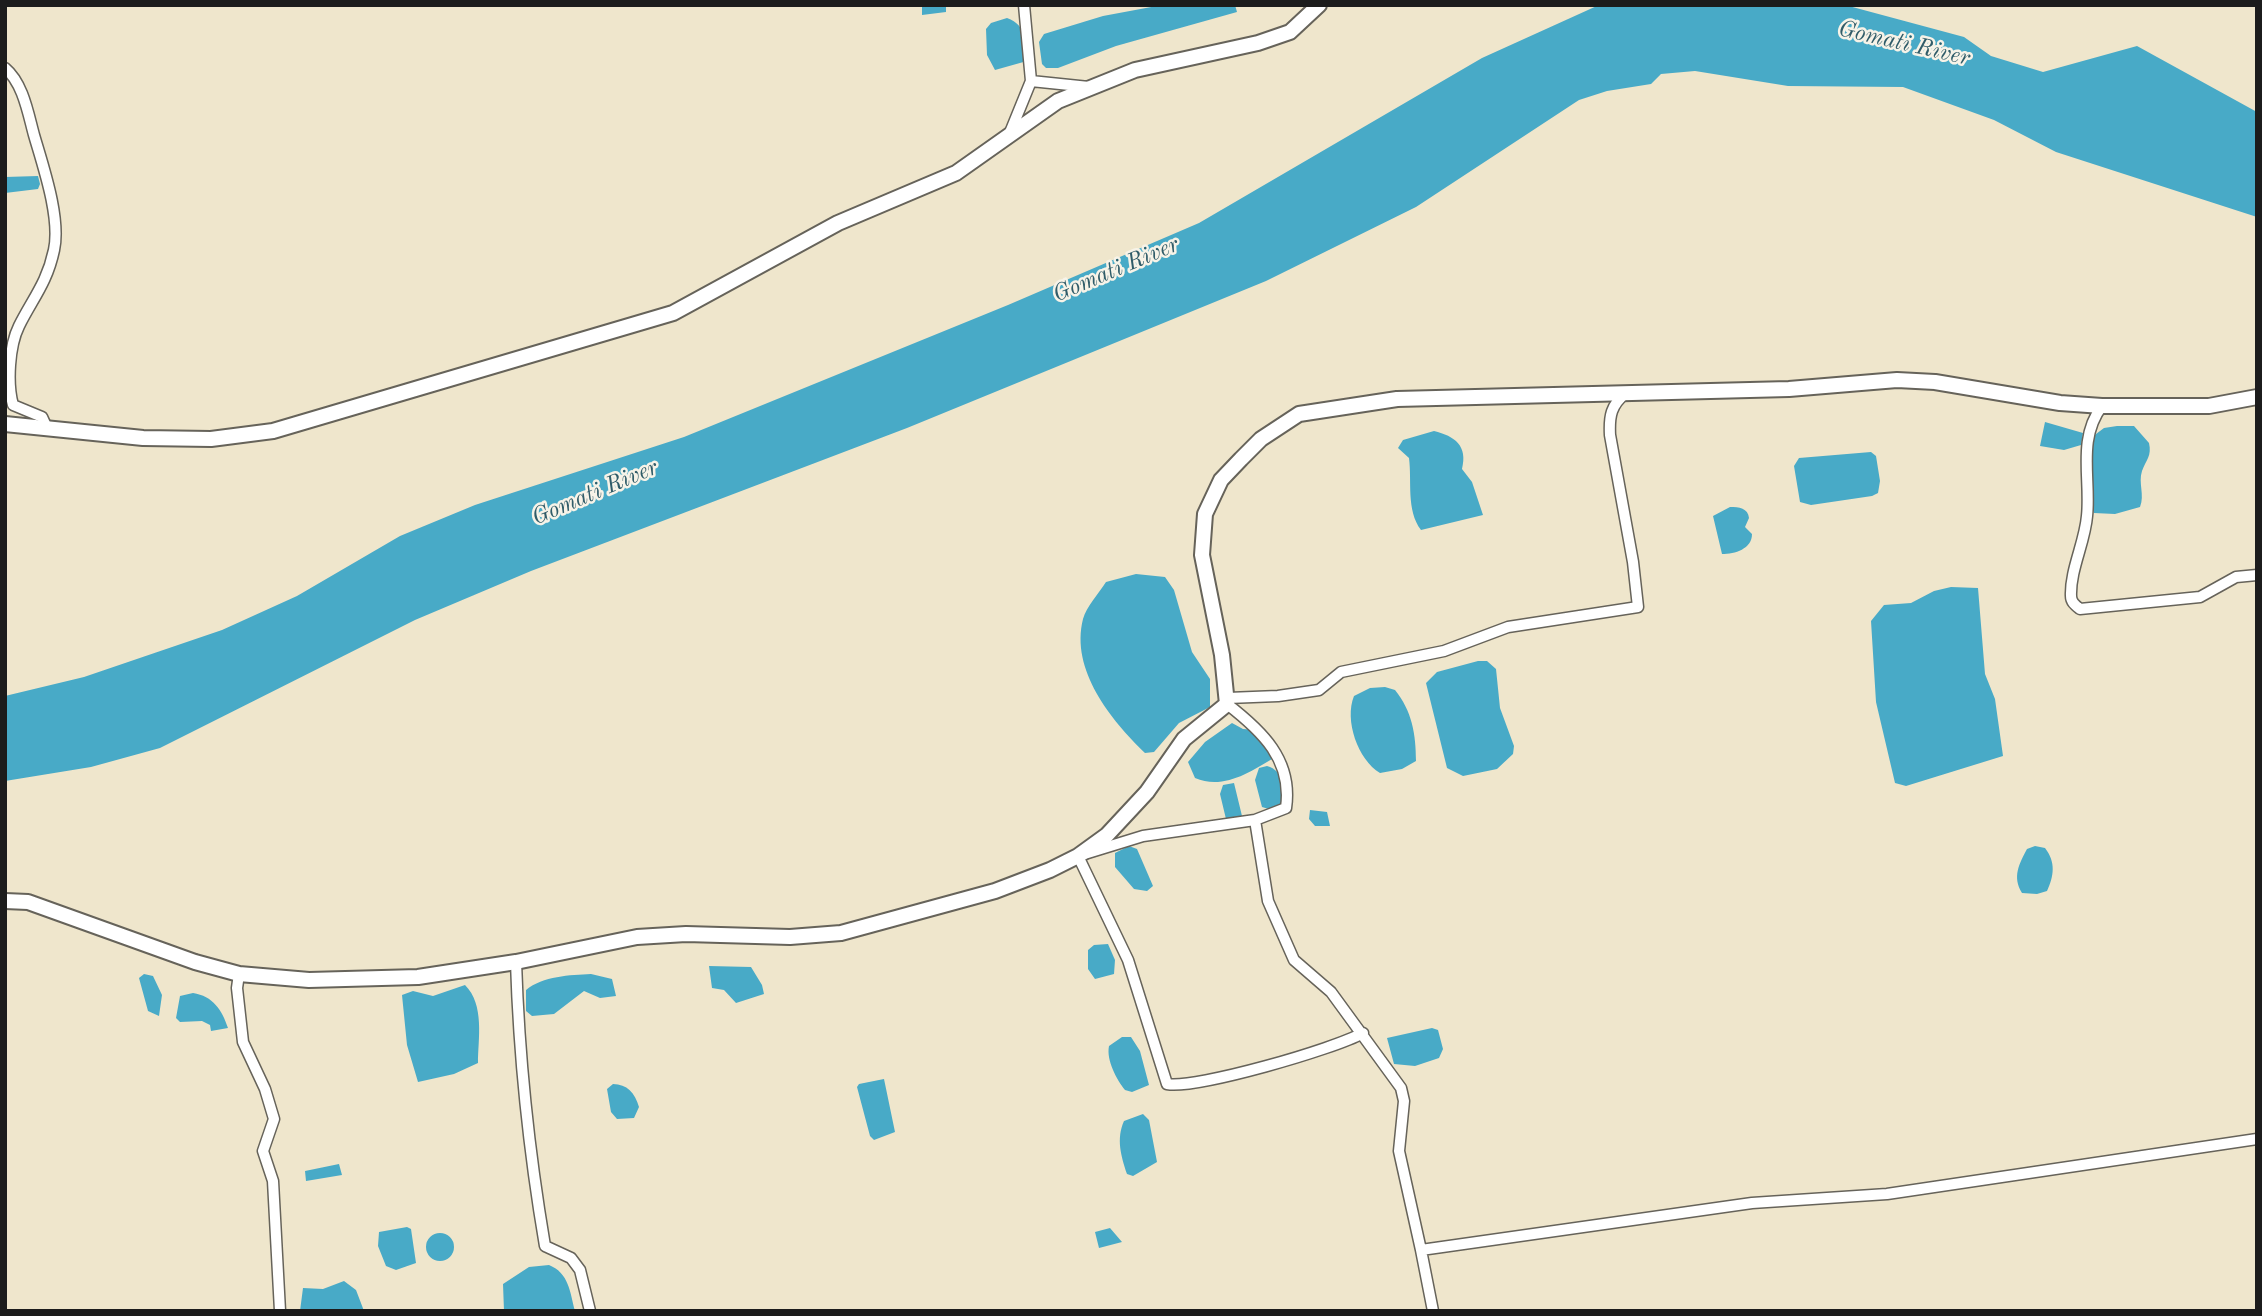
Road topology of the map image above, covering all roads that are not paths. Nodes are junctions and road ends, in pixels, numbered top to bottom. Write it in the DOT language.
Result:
graph roads {
  1 [pos="1024,5"];
  2 [pos="1319,5"];
  3 [pos="5,68"];
  4 [pos="1031,81"];
  5 [pos="1093,87"];
  6 [pos="1009,136"];
  7 [pos="1629,390"];
  8 [pos="2257,397"];
  9 [pos="2102,406"];
  10 [pos="5,424"];
  11 [pos="47,428"];
  12 [pos="2257,575"];
  13 [pos="1228,701"];
  14 [pos="1255,820"];
  15 [pos="1078,856"];
  16 [pos="5,901"];
  17 [pos="516,962"];
  18 [pos="239,974"];
  19 [pos="1363,1033"];
  20 [pos="2257,1139"];
  21 [pos="1421,1250"];
  22 [pos="280,1311"];
  23 [pos="590,1311"];
  24 [pos="1433,1311"];
  1 -- 4 [label="street"];
  2 -- 5 [label="main road"];
  3 -- 11 [label="street"];
  4 -- 5 [label="street"];
  4 -- 6 [label="street"];
  5 -- 6 [label="main road"];
  6 -- 11 [label="main road"];
  7 -- 9 [label="main road"];
  7 -- 13 [label="street"];
  7 -- 13 [label="main road"];
  8 -- 9 [label="main road"];
  9 -- 12 [label="street"];
  10 -- 11 [label="main road"];
  13 -- 14 [label="street"];
  13 -- 15 [label="main road"];
  14 -- 15 [label="street"];
  14 -- 19 [label="street"];
  15 -- 17 [label="main road"];
  15 -- 19 [label="street"];
  16 -- 18 [label="main road"];
  17 -- 18 [label="main road"];
  17 -- 23 [label="street"];
  18 -- 22 [label="street"];
  19 -- 21 [label="street"];
  20 -- 21 [label="street"];
  21 -- 24 [label="street"];
}
